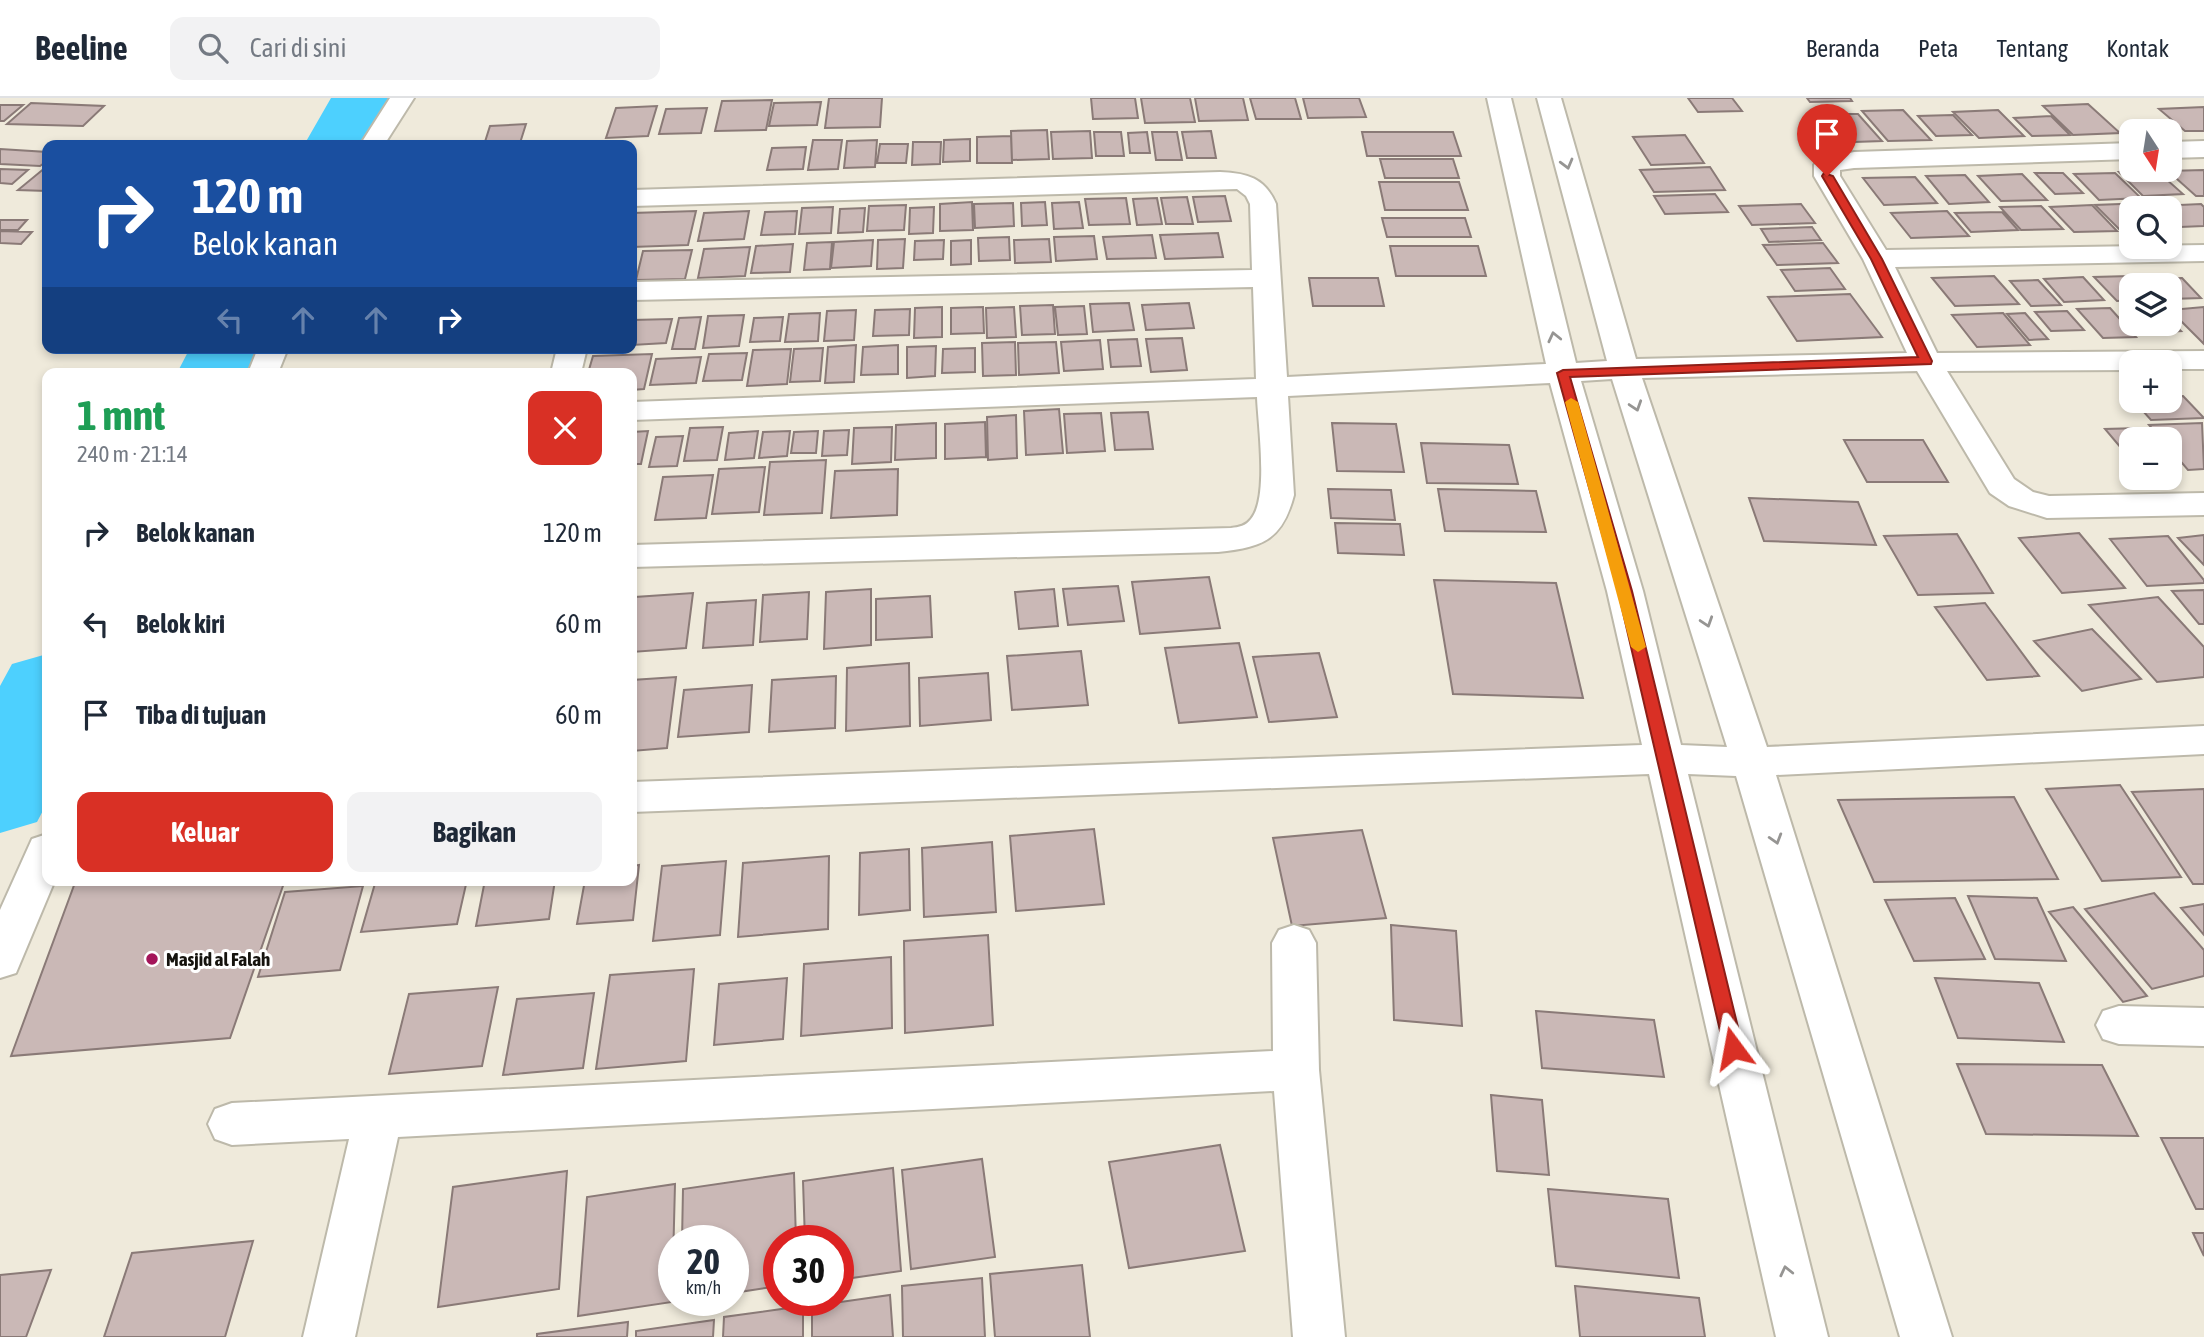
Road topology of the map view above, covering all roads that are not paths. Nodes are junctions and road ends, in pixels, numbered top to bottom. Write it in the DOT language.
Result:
graph roads {
  1 [pos="402,98"];
  2 [pos="1499,98"];
  3 [pos="1549,98"];
  4 [pos="375,140"];
  5 [pos="2204,149"];
  6 [pos="2182,150"];
  7 [pos="2119,151"];
  8 [pos="637,198"];
  9 [pos="2204,253"];
  10 [pos="1877,259"];
  11 [pos="1267,278"];
  12 [pos="637,292"];
  13 [pos="2204,360"];
  14 [pos="1926,361"];
  15 [pos="1624,369"];
  16 [pos="1563,373"];
  17 [pos="1273,387"];
  18 [pos="637,411"];
  19 [pos="2204,504"];
  20 [pos="637,556"];
  21 [pos="2204,740"];
  22 [pos="1665,759"];
  23 [pos="1752,762"];
  24 [pos="637,797"];
  25 [pos="42,862"];
  26 [pos="1294,943"];
  27 [pos="0,960"];
  28 [pos="2119,1025"];
  29 [pos="2204,1027"];
  30 [pos="1296,1070"];
  31 [pos="378,1118"];
  32 [pos="232,1124"];
  33 [pos="329,1337"];
  34 [pos="1319,1337"];
  35 [pos="1802,1337"];
  36 [pos="1926,1337"];
  1 -- 4 [label="street"];
  16 -- 2 [label="street, one-way"];
  3 -- 15 [label="street, one-way"];
  5 -- 6 [label="street"];
  7 -- 10 [label="street"];
  8 -- 11 [label="street"];
  9 -- 10 [label="street"];
  10 -- 14 [label="street"];
  11 -- 12 [label="street"];
  11 -- 17 [label="street"];
  13 -- 14 [label="street"];
  14 -- 15 [label="street"];
  14 -- 19 [label="street"];
  15 -- 16 [label="street"];
  15 -- 23 [label="street, one-way"];
  16 -- 17 [label="street"];
  16 -- 22 [label="street"];
  17 -- 18 [label="street"];
  17 -- 20 [label="street"];
  21 -- 23 [label="street"];
  22 -- 23 [label="street"];
  22 -- 24 [label="street"];
  35 -- 22 [label="street, one-way"];
  23 -- 36 [label="street, one-way"];
  25 -- 27 [label="street"];
  26 -- 30 [label="street"];
  28 -- 29 [label="street"];
  30 -- 31 [label="street"];
  30 -- 34 [label="street"];
  31 -- 32 [label="street"];
  31 -- 33 [label="street"];
}
